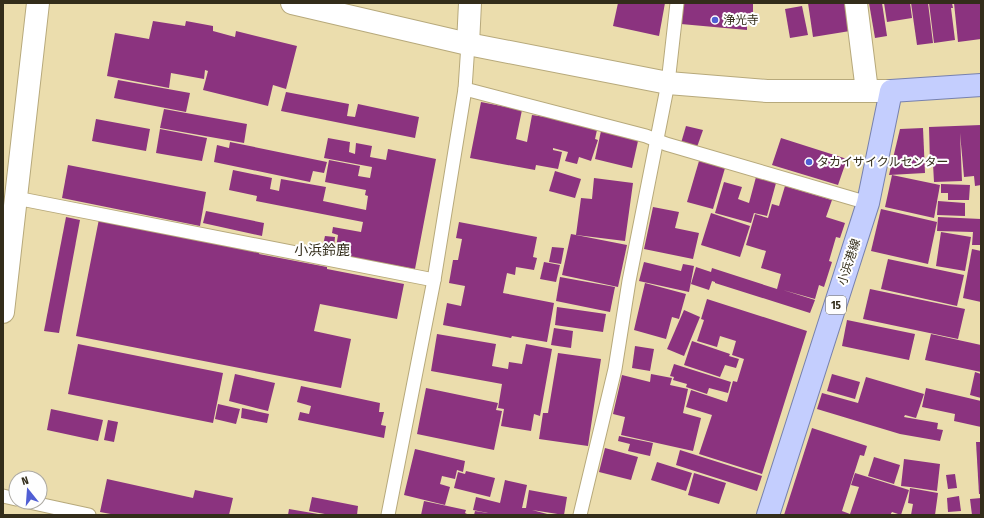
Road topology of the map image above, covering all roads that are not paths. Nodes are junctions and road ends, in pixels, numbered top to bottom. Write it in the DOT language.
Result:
graph roads {
  1 [pos="38,3"];
  2 [pos="292,3"];
  3 [pos="470,3"];
  4 [pos="677,3"];
  5 [pos="856,3"];
  6 [pos="468,44"];
  7 [pos="668,83"];
  8 [pos="981,85"];
  9 [pos="466,88"];
  10 [pos="867,91"];
  11 [pos="891,91"];
  12 [pos="657,140"];
  13 [pos="16,198"];
  14 [pos="868,203"];
  15 [pos="434,280"];
  16 [pos="3,312"];
  17 [pos="48,506"];
  18 [pos="89,515"];
  19 [pos="388,515"];
  20 [pos="580,515"];
  21 [pos="768,515"];
  1 -- 13 [label="street"];
  2 -- 6 [label="street"];
  3 -- 6 [label="street"];
  4 -- 7 [label="lane"];
  5 -- 10 [label="street"];
  6 -- 7 [label="street"];
  6 -- 9 [label="lane"];
  7 -- 10 [label="street"];
  7 -- 12 [label="lane"];
  8 -- 11 [label="main road"];
  9 -- 12 [label="lane"];
  9 -- 15 [label="lane"];
  10 -- 11 [label="street"];
  11 -- 14 [label="main road, 小浜港線 / 15"];
  12 -- 14 [label="lane"];
  12 -- 20 [label="lane"];
  13 -- 15 [label="lane"];
  13 -- 16 [label="street"];
  14 -- 21 [label="main road, 小浜港線 / 15"];
  15 -- 19 [label="lane"];
  17 -- 18 [label="lane"];
}
